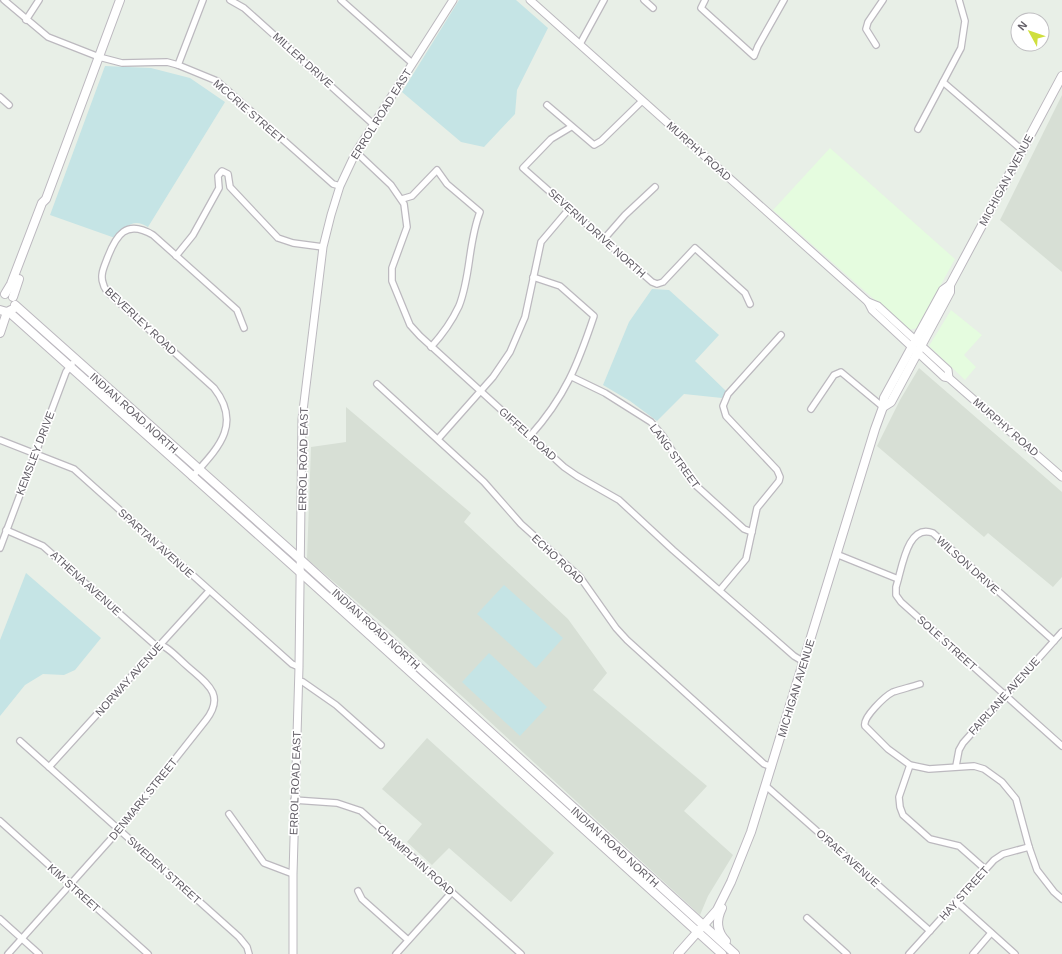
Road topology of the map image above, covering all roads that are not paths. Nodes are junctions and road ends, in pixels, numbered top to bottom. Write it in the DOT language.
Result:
graph roads {
  1 [pos="4,0"];
  2 [pos="39,0"];
  3 [pos="120,0"];
  4 [pos="203,0"];
  5 [pos="230,0"];
  6 [pos="341,0"];
  7 [pos="453,0"];
  8 [pos="530,0"];
  9 [pos="604,0"];
  10 [pos="644,0"];
  11 [pos="705,0"];
  12 [pos="784,0"];
  13 [pos="883,0"];
  14 [pos="959,0"];
  15 [pos="653,8"];
  16 [pos="26,20"];
  17 [pos="580,44"];
  18 [pos="876,45"];
  19 [pos="99,57"];
  20 [pos="412,63"];
  21 [pos="178,65"];
  22 [pos="1062,76"];
  23 [pos="943,82"];
  24 [pos="0,97"];
  25 [pos="642,101"];
  26 [pos="9,105"];
  27 [pos="547,106"];
  28 [pos="373,124"];
  29 [pos="572,127"];
  30 [pos="918,129"];
  31 [pos="1022,150"];
  32 [pos="356,152"];
  33 [pos="340,186"];
  34 [pos="655,187"];
  35 [pos="402,199"];
  36 [pos="569,208"];
  37 [pos="604,239"];
  38 [pos="324,247"];
  39 [pos="176,256"];
  40 [pos="533,277"];
  41 [pos="950,285"];
  42 [pos="4,295"];
  43 [pos="750,304"];
  44 [pos="8,310"];
  45 [pos="244,328"];
  46 [pos="0,333"];
  47 [pos="781,335"];
  48 [pos="914,344"];
  49 [pos="432,347"];
  50 [pos="920,350"];
  51 [pos="72,364"];
  52 [pos="572,377"];
  53 [pos="377,384"];
  54 [pos="480,391"];
  55 [pos="884,407"];
  56 [pos="811,409"];
  57 [pos="530,436"];
  58 [pos="438,439"];
  59 [pos="0,440"];
  60 [pos="35,453"];
  61 [pos="198,470"];
  62 [pos="192,477"];
  63 [pos="1062,477"];
  64 [pos="6,530"];
  65 [pos="752,532"];
  66 [pos="0,548"];
  67 [pos="836,554"];
  68 [pos="300,560"];
  69 [pos="300,572"];
  70 [pos="898,579"];
  71 [pos="208,590"];
  72 [pos="720,590"];
  73 [pos="1062,632"];
  74 [pos="1054,641"];
  75 [pos="158,646"];
  76 [pos="804,662"];
  77 [pos="299,667"];
  78 [pos="299,681"];
  79 [pos="920,684"];
  80 [pos="1005,696"];
  81 [pos="20,741"];
  82 [pos="381,745"];
  83 [pos="1062,746"];
  84 [pos="910,765"];
  85 [pos="956,766"];
  86 [pos="49,767"];
  87 [pos="772,767"];
  88 [pos="766,786"];
  89 [pos="294,800"];
  90 [pos="229,814"];
  91 [pos="0,821"];
  92 [pos="119,830"];
  93 [pos="1029,847"];
  94 [pos="985,869"];
  95 [pos="292,874"];
  96 [pos="731,882"];
  97 [pos="70,885"];
  98 [pos="358,891"];
  99 [pos="452,892"];
  100 [pos="1062,899"];
  101 [pos="956,901"];
  102 [pos="807,918"];
  103 [pos="0,919"];
  104 [pos="700,929"];
  105 [pos="930,931"];
  106 [pos="991,933"];
  107 [pos="22,939"];
  108 [pos="408,940"];
  109 [pos="8,954"];
  110 [pos="39,954"];
  111 [pos="148,954"];
  112 [pos="250,954"];
  113 [pos="293,954"];
  114 [pos="396,954"];
  115 [pos="521,954"];
  116 [pos="678,954"];
  117 [pos="722,954"];
  118 [pos="736,954"];
  119 [pos="847,954"];
  120 [pos="909,954"];
  121 [pos="973,954"];
  122 [pos="1015,954"];
  1 -- 16 [label="street, MCCRIE STREET"];
  2 -- 16 [label="street"];
  3 -- 19 [label="main road"];
  4 -- 21 [label="street"];
  5 -- 28 [label="street, MILLER DRIVE"];
  6 -- 20 [label="street"];
  7 -- 20 [label="street, ERROL ROAD EAST"];
  8 -- 17 [label="street, MURPHY ROAD"];
  9 -- 17 [label="street"];
  10 -- 15 [label="street"];
  11 -- 12 [label="street"];
  13 -- 18 [label="street"];
  14 -- 23 [label="street"];
  16 -- 19 [label="street, MCCRIE STREET"];
  17 -- 25 [label="street, MURPHY ROAD"];
  19 -- 21 [label="street, MCCRIE STREET"];
  19 -- 42 [label="main road"];
  20 -- 28 [label="street, ERROL ROAD EAST"];
  21 -- 33 [label="street, MCCRIE STREET"];
  22 -- 31 [label="main road, MICHIGAN AVENUE"];
  23 -- 30 [label="street"];
  23 -- 31 [label="street"];
  24 -- 26 [label="street"];
  25 -- 29 [label="street"];
  25 -- 48 [label="street, MURPHY ROAD"];
  27 -- 29 [label="street"];
  28 -- 32 [label="street, ERROL ROAD EAST"];
  29 -- 36 [label="street, SEVERIN DRIVE NORTH"];
  31 -- 41 [label="main road, MICHIGAN AVENUE"];
  32 -- 33 [label="street, ERROL ROAD EAST"];
  32 -- 35 [label="street, GIFFEL ROAD"];
  33 -- 38 [label="street, ERROL ROAD EAST"];
  34 -- 37 [label="street"];
  35 -- 49 [label="street, GIFFEL ROAD"];
  35 -- 49 [label="street"];
  36 -- 37 [label="street, SEVERIN DRIVE NORTH"];
  36 -- 40 [label="street"];
  37 -- 43 [label="street, SEVERIN DRIVE NORTH"];
  38 -- 39 [label="street"];
  38 -- 68 [label="street, ERROL ROAD EAST"];
  39 -- 45 [label="street, BEVERLEY ROAD"];
  39 -- 61 [label="street, BEVERLEY ROAD"];
  40 -- 52 [label="street"];
  40 -- 54 [label="street"];
  41 -- 48 [label="main road, MICHIGAN AVENUE"];
  41 -- 50 [label="main road, MICHIGAN AVENUE"];
  42 -- 44 [label="main road"];
  44 -- 46 [label="main road"];
  44 -- 51 [label="main road, INDIAN ROAD NORTH"];
  47 -- 65 [label="street"];
  48 -- 50 [label="street, MURPHY ROAD"];
  48 -- 55 [label="main road, MICHIGAN AVENUE"];
  49 -- 54 [label="street, GIFFEL ROAD"];
  50 -- 55 [label="main road, MICHIGAN AVENUE"];
  50 -- 63 [label="street, MURPHY ROAD"];
  51 -- 60 [label="street, KEMSLEY DRIVE"];
  51 -- 61 [label="main road, INDIAN ROAD NORTH"];
  51 -- 62 [label="main road, INDIAN ROAD NORTH"];
  52 -- 57 [label="street"];
  52 -- 65 [label="street, LANG STREET"];
  53 -- 58 [label="street, ECHO ROAD"];
  54 -- 57 [label="street, GIFFEL ROAD"];
  54 -- 58 [label="street"];
  55 -- 56 [label="street"];
  55 -- 67 [label="main road, MICHIGAN AVENUE"];
  57 -- 72 [label="street, GIFFEL ROAD"];
  58 -- 87 [label="street, ECHO ROAD"];
  59 -- 60 [label="street, SPARTAN AVENUE"];
  60 -- 64 [label="street, KEMSLEY DRIVE"];
  60 -- 71 [label="street, SPARTAN AVENUE"];
  61 -- 62 [label="street, BEVERLEY ROAD"];
  61 -- 68 [label="main road, INDIAN ROAD NORTH"];
  62 -- 69 [label="main road, INDIAN ROAD NORTH"];
  64 -- 66 [label="street, KEMSLEY DRIVE"];
  64 -- 75 [label="street, ATHENA AVENUE"];
  65 -- 72 [label="street"];
  67 -- 70 [label="street"];
  67 -- 76 [label="main road, MICHIGAN AVENUE"];
  68 -- 69 [label="street, ERROL ROAD EAST"];
  68 -- 104 [label="main road, INDIAN ROAD NORTH"];
  69 -- 77 [label="street, ERROL ROAD EAST"];
  69 -- 104 [label="main road, INDIAN ROAD NORTH"];
  70 -- 74 [label="street, WILSON DRIVE"];
  70 -- 80 [label="street, SOLE STREET"];
  71 -- 75 [label="street, NORWAY AVENUE"];
  71 -- 77 [label="street, SPARTAN AVENUE"];
  72 -- 76 [label="street, GIFFEL ROAD"];
  73 -- 74 [label="street, FAIRLANE AVENUE"];
  74 -- 80 [label="street, FAIRLANE AVENUE"];
  75 -- 86 [label="street, NORWAY AVENUE"];
  75 -- 92 [label="street, DENMARK STREET"];
  76 -- 87 [label="main road, MICHIGAN AVENUE"];
  77 -- 78 [label="street, ERROL ROAD EAST"];
  78 -- 82 [label="street"];
  78 -- 89 [label="street, ERROL ROAD EAST"];
  79 -- 84 [label="street"];
  80 -- 83 [label="street, SOLE STREET"];
  80 -- 85 [label="street, FAIRLANE AVENUE"];
  81 -- 86 [label="street, SWEDEN STREET"];
  84 -- 85 [label="street"];
  84 -- 94 [label="street"];
  85 -- 93 [label="street"];
  86 -- 92 [label="street, SWEDEN STREET"];
  87 -- 88 [label="main road, MICHIGAN AVENUE"];
  88 -- 96 [label="main road, MICHIGAN AVENUE"];
  88 -- 105 [label="street, O'RAE AVENUE"];
  89 -- 95 [label="street, ERROL ROAD EAST"];
  89 -- 99 [label="street, CHAMPLAIN ROAD"];
  90 -- 95 [label="street"];
  91 -- 97 [label="street, KIM STREET"];
  92 -- 97 [label="street, DENMARK STREET"];
  92 -- 112 [label="street, SWEDEN STREET"];
  93 -- 94 [label="street, HAY STREET"];
  93 -- 100 [label="street"];
  94 -- 101 [label="street, HAY STREET"];
  95 -- 113 [label="street, ERROL ROAD EAST"];
  96 -- 104 [label="main road, MICHIGAN AVENUE"];
  96 -- 118 [label="main road"];
  97 -- 107 [label="street, DENMARK STREET"];
  97 -- 111 [label="street, KIM STREET"];
  98 -- 108 [label="street"];
  99 -- 108 [label="street"];
  99 -- 115 [label="street, CHAMPLAIN ROAD"];
  101 -- 105 [label="street, HAY STREET"];
  101 -- 106 [label="street"];
  102 -- 119 [label="street"];
  103 -- 107 [label="street"];
  104 -- 116 [label="main road, MICHIGAN AVENUE"];
  104 -- 117 [label="main road, INDIAN ROAD NORTH"];
  104 -- 118 [label="main road, INDIAN ROAD NORTH"];
  105 -- 120 [label="street, HAY STREET"];
  106 -- 121 [label="street"];
  106 -- 122 [label="street"];
  107 -- 109 [label="street, DENMARK STREET"];
  107 -- 110 [label="street"];
  108 -- 114 [label="street"];
}
